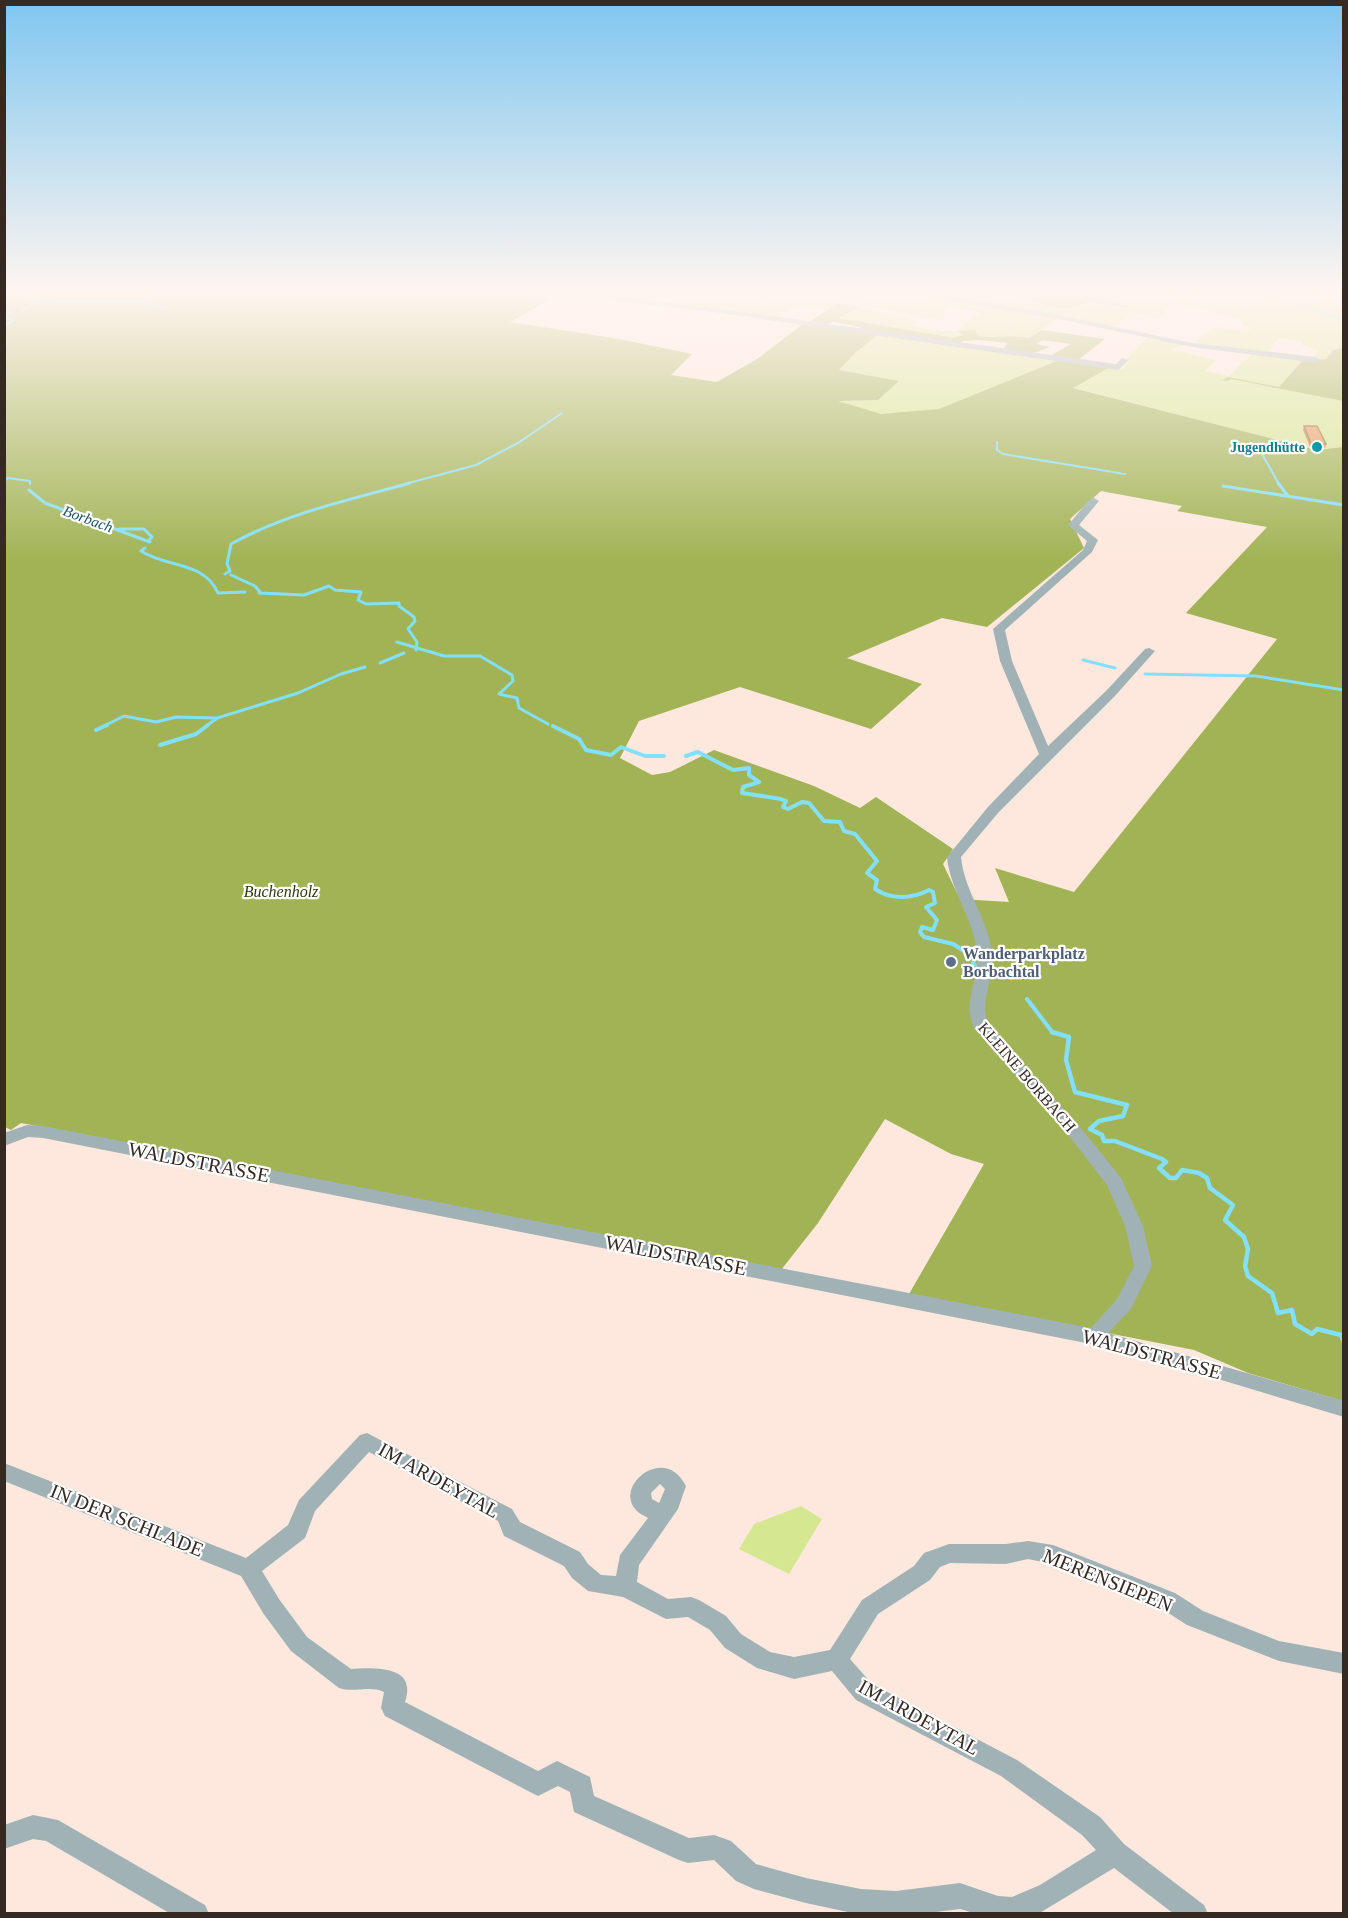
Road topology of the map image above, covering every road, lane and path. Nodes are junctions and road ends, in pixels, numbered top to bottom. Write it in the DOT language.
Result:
graph roads {
  1 [pos="1094,501"];
  2 [pos="1149,651"];
  3 [pos="1046,755"];
  4 [pos="4,1140"];
  5 [pos="1096,1337"];
  6 [pos="1344,1409"];
  7 [pos="4,1472"];
  8 [pos="662,1515"];
  9 [pos="249,1569"];
  10 [pos="626,1587"];
  11 [pos="837,1659"];
  12 [pos="1344,1664"];
  13 [pos="4,1837"];
  14 [pos="1115,1853"];
  15 [pos="196,1914"];
  16 [pos="1195,1914"];
  1 -- 3 [label="street"];
  2 -- 3 [label="street, KLEINE BORBACH"];
  3 -- 5 [label="street, KLEINE BORBACH"];
  4 -- 5 [label="street, WALDSTRASSE"];
  5 -- 6 [label="street, WALDSTRASSE"];
  7 -- 9 [label="street, IN DER SCHLADE"];
  8 -- 10 [label="street"];
  9 -- 10 [label="street, IM ARDEYTAL"];
  9 -- 14 [label="street"];
  10 -- 11 [label="street, IM ARDEYTAL"];
  11 -- 12 [label="street, MERENSIEPEN"];
  11 -- 14 [label="street, IM ARDEYTAL"];
  13 -- 15 [label="street"];
  14 -- 16 [label="street, IM ARDEYTAL"];
}
